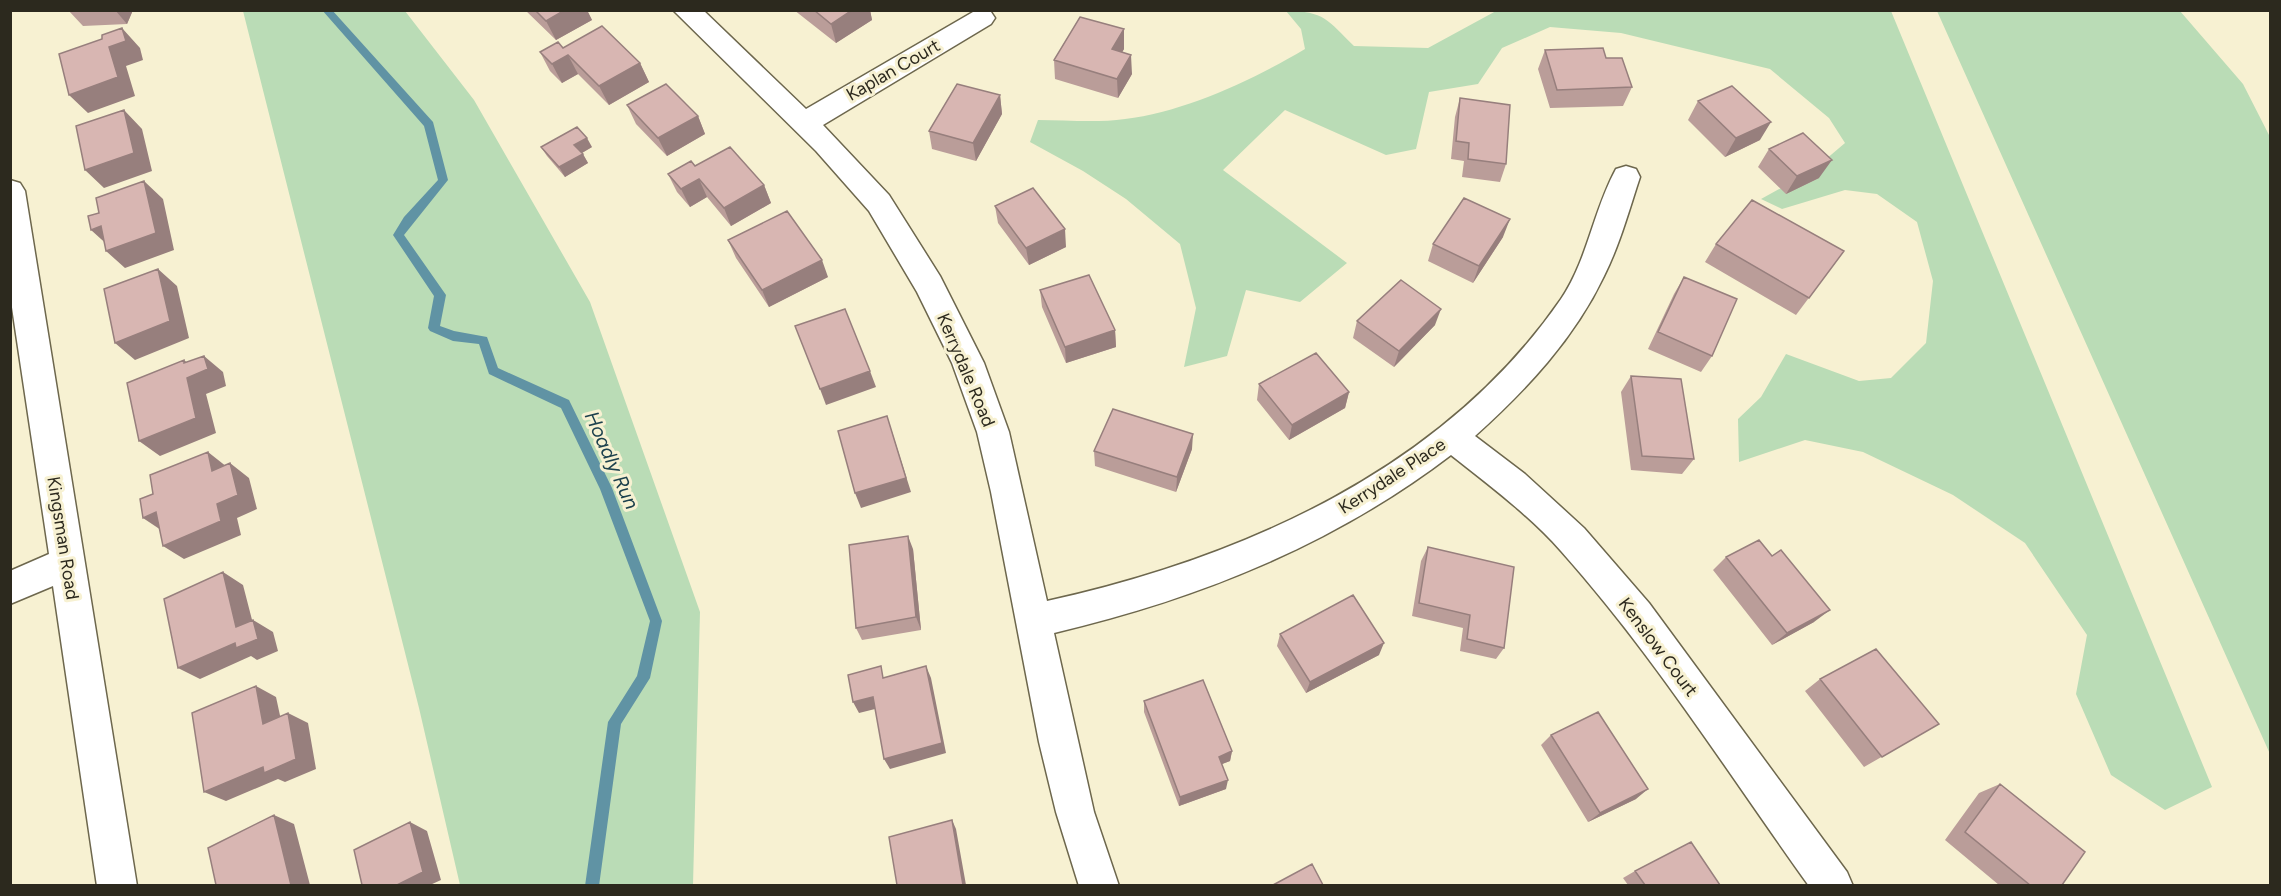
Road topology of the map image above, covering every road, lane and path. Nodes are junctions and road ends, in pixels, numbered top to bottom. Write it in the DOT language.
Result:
graph roads {
  1 [pos="686,10"];
  2 [pos="982,18"];
  3 [pos="804,123"];
  4 [pos="1626,177"];
  5 [pos="10,190"];
  6 [pos="1452,437"];
  7 [pos="67,563"];
  8 [pos="10,588"];
  9 [pos="1033,621"];
  10 [pos="117,885"];
  11 [pos="1099,885"];
  12 [pos="1833,885"];
  1 -- 3 [label="street, Kerrydale Road"];
  2 -- 3 [label="street, Kaplan Court"];
  3 -- 9 [label="street, Kerrydale Road"];
  4 -- 6 [label="street, Kerrydale Place"];
  5 -- 7 [label="street, Kingsman Road"];
  6 -- 9 [label="street, Kerrydale Place"];
  6 -- 12 [label="street, Kenslow Court"];
  7 -- 8 [label="street"];
  7 -- 10 [label="street, Kingsman Road"];
  9 -- 11 [label="street, Kerrydale Road"];
}
